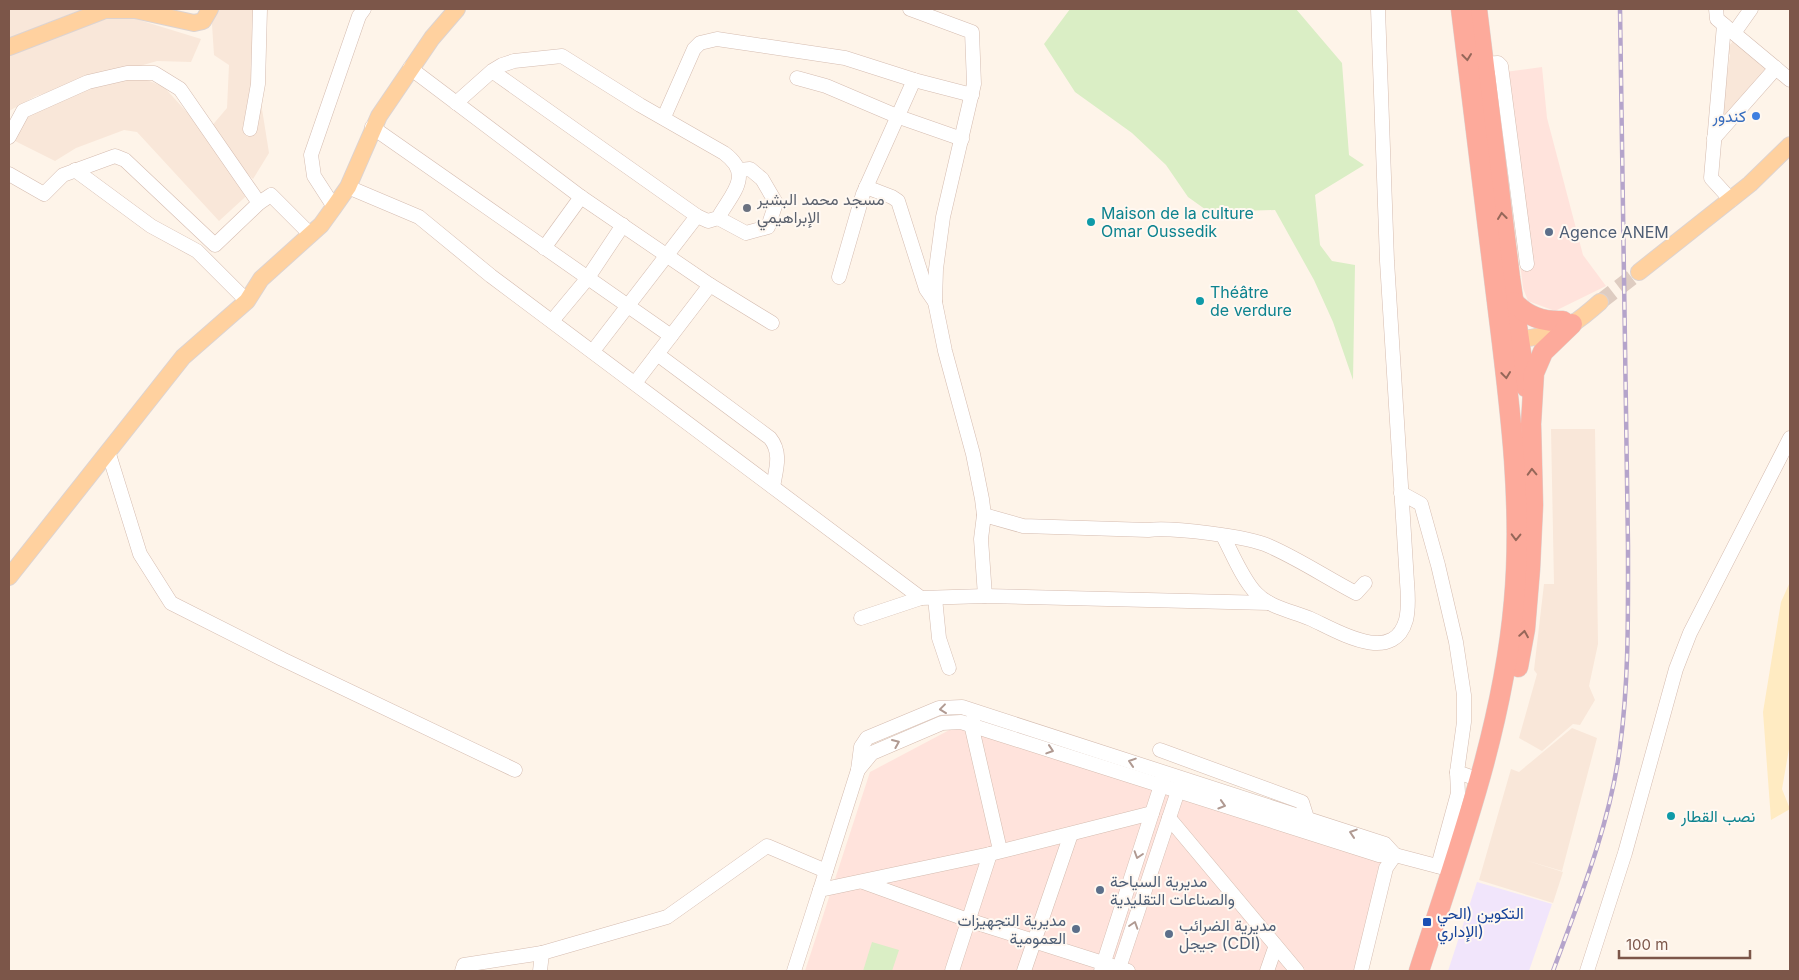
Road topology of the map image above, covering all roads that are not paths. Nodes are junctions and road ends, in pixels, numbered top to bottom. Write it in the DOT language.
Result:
graph roads {
  1 [pos="210,9"];
  2 [pos="260,9"];
  3 [pos="364,9"];
  4 [pos="457,9"];
  5 [pos="910,9"];
  6 [pos="1378,9"];
  7 [pos="1461,9"];
  8 [pos="1476,9"];
  9 [pos="1716,9"];
  10 [pos="1751,9"];
  11 [pos="1729,29"];
  12 [pos="9,47"];
  13 [pos="1483,64"];
  14 [pos="410,68"];
  15 [pos="1776,68"];
  16 [pos="492,71"];
  17 [pos="797,78"];
  18 [pos="914,80"];
  19 [pos="1790,80"];
  20 [pos="972,95"];
  21 [pos="456,103"];
  22 [pos="664,117"];
  23 [pos="899,117"];
  24 [pos="372,127"];
  25 [pos="250,130"];
  26 [pos="9,137"];
  27 [pos="1714,138"];
  28 [pos="962,139"];
  29 [pos="1790,145"];
  30 [pos="75,170"];
  31 [pos="744,173"];
  32 [pos="9,174"];
  33 [pos="348,187"];
  34 [pos="866,187"];
  35 [pos="581,197"];
  36 [pos="1731,200"];
  37 [pos="259,203"];
  38 [pos="334,207"];
  39 [pos="697,216"];
  40 [pos="718,218"];
  41 [pos="623,225"];
  42 [pos="310,234"];
  43 [pos="544,248"];
  44 [pos="667,255"];
  45 [pos="1527,264"];
  46 [pos="1639,272"];
  47 [pos="839,277"];
  48 [pos="587,279"];
  49 [pos="710,285"];
  50 [pos="247,301"];
  51 [pos="935,302"];
  52 [pos="1514,302"];
  53 [pos="627,307"];
  54 [pos="552,321"];
  55 [pos="1567,322"];
  56 [pos="772,323"];
  57 [pos="671,336"];
  58 [pos="1514,340"];
  59 [pos="593,351"];
  60 [pos="657,354"];
  61 [pos="635,383"];
  62 [pos="1531,424"];
  63 [pos="1790,438"];
  64 [pos="108,451"];
  65 [pos="773,487"];
  66 [pos="1401,492"];
  67 [pos="984,515"];
  68 [pos="1223,536"];
  69 [pos="9,577"];
  70 [pos="1365,583"];
  71 [pos="985,596"];
  72 [pos="921,598"];
  73 [pos="935,598"];
  74 [pos="1269,603"];
  75 [pos="861,618"];
  76 [pos="950,668"];
  77 [pos="974,718"];
  78 [pos="1160,750"];
  79 [pos="1204,766"];
  80 [pos="515,770"];
  81 [pos="1457,772"];
  82 [pos="1182,778"];
  83 [pos="1163,779"];
  84 [pos="1480,780"];
  85 [pos="1198,784"];
  86 [pos="1178,792"];
  87 [pos="1196,798"];
  88 [pos="1152,811"];
  89 [pos="1170,814"];
  90 [pos="1307,818"];
  91 [pos="1071,834"];
  92 [pos="1452,847"];
  93 [pos="995,852"];
  94 [pos="1395,855"];
  95 [pos="1445,868"];
  96 [pos="826,871"];
  97 [pos="862,881"];
  98 [pos="820,890"];
  99 [pos="968,920"];
  100 [pos="1034,940"];
  101 [pos="1276,948"];
  102 [pos="542,953"];
  103 [pos="1102,967"];
  104 [pos="1122,970"];
  105 [pos="462,971"];
  106 [pos="540,971"];
  107 [pos="794,971"];
  108 [pos="952,971"];
  109 [pos="1024,971"];
  110 [pos="1267,971"];
  111 [pos="1297,971"];
  112 [pos="1361,971"];
  113 [pos="1419,971"];
  114 [pos="1432,971"];
  115 [pos="1587,971"];
  1 -- 12 [label="main road"];
  2 -- 25 [label="street"];
  3 -- 38 [label="street"];
  4 -- 14 [label="main road"];
  5 -- 20 [label="street"];
  6 -- 66 [label="street"];
  7 -- 58 [label="highway, one-way"];
  8 -- 13 [label="highway"];
  9 -- 11 [label="street"];
  10 -- 11 [label="street"];
  11 -- 15 [label="street"];
  11 -- 27 [label="street"];
  13 -- 45 [label="street"];
  52 -- 13 [label="highway, one-way"];
  14 -- 21 [label="street"];
  14 -- 24 [label="main road"];
  15 -- 19 [label="street"];
  15 -- 27 [label="street"];
  16 -- 21 [label="street"];
  16 -- 22 [label="street"];
  16 -- 39 [label="street"];
  17 -- 23 [label="street"];
  18 -- 20 [label="street"];
  18 -- 22 [label="street"];
  18 -- 23 [label="street"];
  20 -- 28 [label="street"];
  21 -- 35 [label="street"];
  22 -- 31 [label="street"];
  23 -- 28 [label="street"];
  23 -- 34 [label="street"];
  24 -- 33 [label="main road"];
  24 -- 43 [label="street"];
  26 -- 37 [label="street"];
  27 -- 36 [label="street"];
  28 -- 51 [label="street"];
  29 -- 36 [label="main road"];
  30 -- 32 [label="street"];
  30 -- 37 [label="street"];
  30 -- 50 [label="street"];
  31 -- 40 [label="street"];
  31 -- 40 [label="street"];
  33 -- 38 [label="main road"];
  33 -- 54 [label="street"];
  34 -- 47 [label="street"];
  34 -- 51 [label="street"];
  35 -- 41 [label="street"];
  35 -- 43 [label="street"];
  36 -- 46 [label="main road"];
  37 -- 42 [label="street"];
  38 -- 42 [label="main road"];
  39 -- 40 [label="street"];
  39 -- 44 [label="street"];
  41 -- 44 [label="street"];
  41 -- 48 [label="street"];
  42 -- 50 [label="main road"];
  43 -- 48 [label="street"];
  44 -- 49 [label="street"];
  44 -- 53 [label="street"];
  48 -- 53 [label="street"];
  48 -- 54 [label="street"];
  49 -- 56 [label="street"];
  49 -- 57 [label="street"];
  50 -- 64 [label="main road"];
  51 -- 67 [label="street"];
  52 -- 55 [label="highway"];
  52 -- 58 [label="highway"];
  53 -- 57 [label="street"];
  53 -- 59 [label="street"];
  54 -- 59 [label="street"];
  55 -- 58 [label="main road"];
  55 -- 62 [label="highway"];
  57 -- 60 [label="street"];
  58 -- 62 [label="highway"];
  58 -- 84 [label="highway, one-way"];
  59 -- 61 [label="street"];
  60 -- 61 [label="street"];
  60 -- 65 [label="street"];
  61 -- 65 [label="street"];
  114 -- 62 [label="highway, one-way"];
  63 -- 115 [label="street"];
  64 -- 69 [label="main road"];
  64 -- 80 [label="street"];
  65 -- 72 [label="street"];
  66 -- 74 [label="street"];
  66 -- 81 [label="street"];
  67 -- 68 [label="street"];
  67 -- 71 [label="street"];
  68 -- 70 [label="street"];
  68 -- 74 [label="street"];
  71 -- 73 [label="street"];
  71 -- 74 [label="street"];
  72 -- 73 [label="street"];
  72 -- 75 [label="street"];
  73 -- 76 [label="street"];
  77 -- 83 [label="street"];
  77 -- 93 [label="street"];
  77 -- 96 [label="street"];
  78 -- 79 [label="street"];
  79 -- 85 [label="street"];
  79 -- 90 [label="street"];
  81 -- 84 [label="street"];
  81 -- 92 [label="street"];
  82 -- 83 [label="street"];
  82 -- 85 [label="street"];
  82 -- 86 [label="street"];
  83 -- 86 [label="street"];
  83 -- 88 [label="street"];
  84 -- 92 [label="highway"];
  85 -- 90 [label="street"];
  86 -- 87 [label="street"];
  86 -- 89 [label="street"];
  87 -- 89 [label="street"];
  87 -- 94 [label="street, one-way"];
  88 -- 89 [label="street"];
  88 -- 91 [label="street"];
  88 -- 103 [label="street, one-way"];
  89 -- 101 [label="street"];
  104 -- 89 [label="street, one-way"];
  94 -- 90 [label="street, one-way"];
  91 -- 93 [label="street"];
  91 -- 100 [label="street"];
  92 -- 95 [label="highway"];
  93 -- 97 [label="street"];
  93 -- 99 [label="street"];
  94 -- 95 [label="street"];
  94 -- 112 [label="street"];
  95 -- 113 [label="highway"];
  96 -- 98 [label="street"];
  96 -- 102 [label="street"];
  97 -- 98 [label="street"];
  97 -- 99 [label="street"];
  98 -- 107 [label="street"];
  99 -- 100 [label="street"];
  99 -- 108 [label="street"];
  100 -- 103 [label="street"];
  100 -- 109 [label="street"];
  101 -- 110 [label="street"];
  101 -- 111 [label="street"];
  102 -- 105 [label="street"];
  102 -- 106 [label="street"];
  103 -- 104 [label="street"];
}
